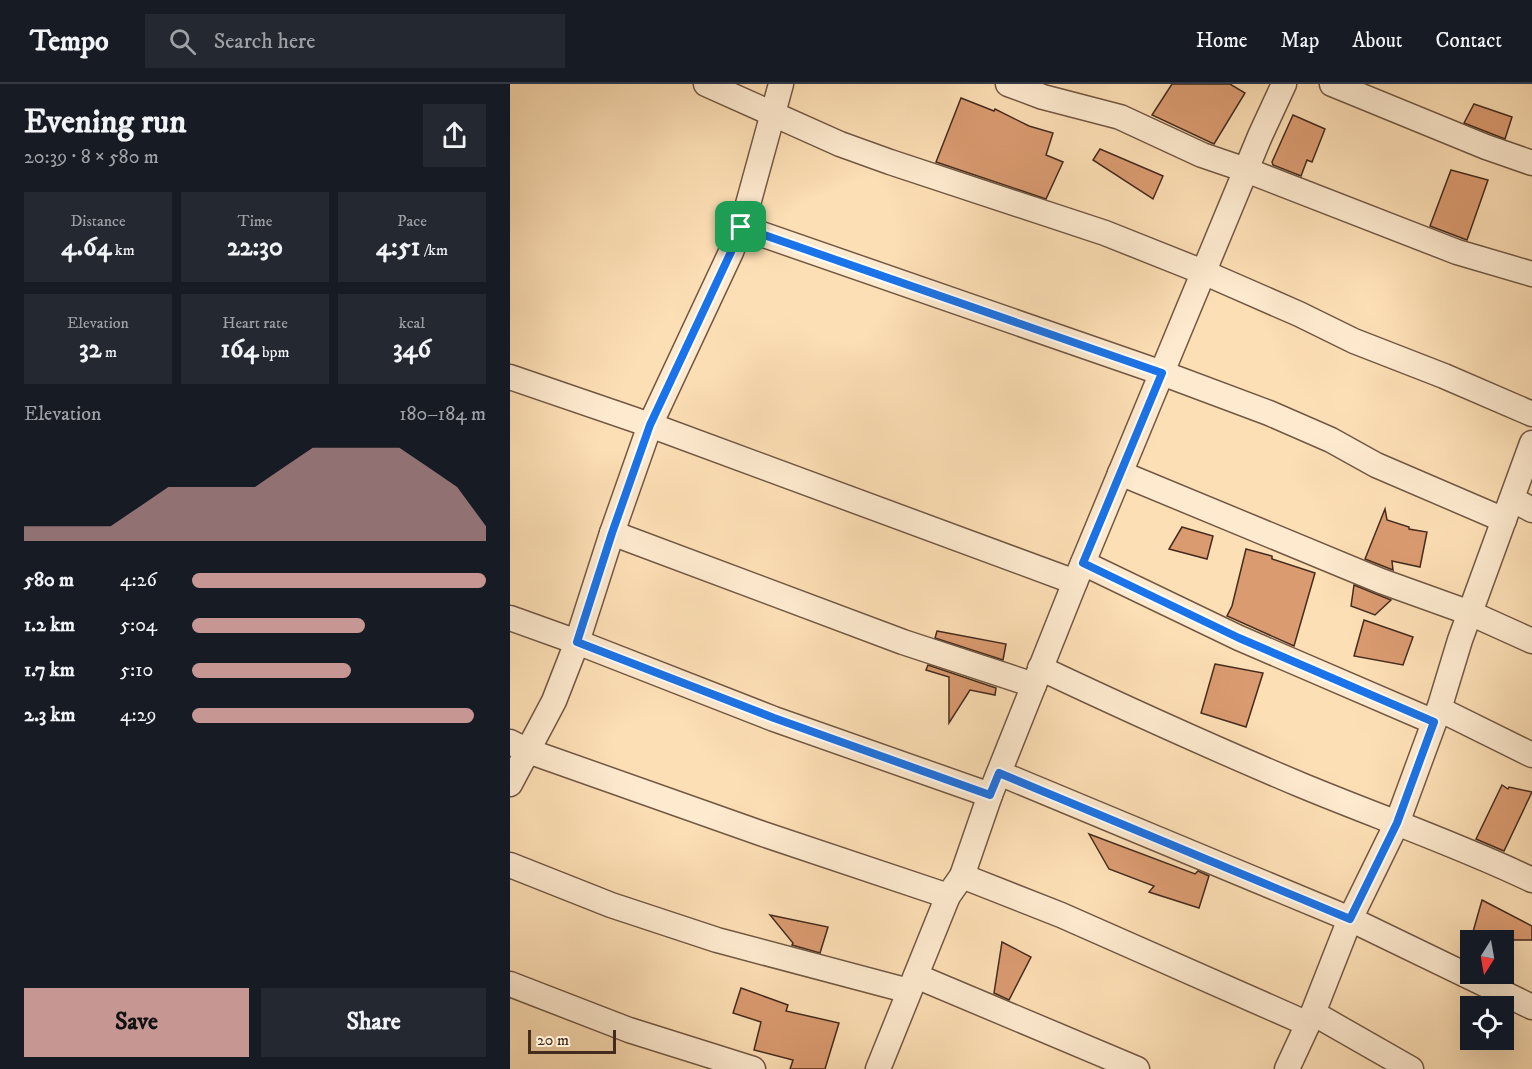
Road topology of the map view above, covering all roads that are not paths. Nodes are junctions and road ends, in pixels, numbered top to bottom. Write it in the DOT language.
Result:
graph roads {
  1 [pos="706,84"];
  2 [pos="781,84"];
  3 [pos="1008,84"];
  4 [pos="1284,84"];
  5 [pos="1332,84"];
  6 [pos="774,113"];
  7 [pos="1532,163"];
  8 [pos="1246,170"];
  9 [pos="741,227"];
  10 [pos="1203,272"];
  11 [pos="1532,274"];
  12 [pos="1162,373"];
  13 [pos="510,377"];
  14 [pos="1532,414"];
  15 [pos="650,425"];
  16 [pos="1532,443"];
  17 [pos="1120,473"];
  18 [pos="1516,510"];
  19 [pos="612,533"];
  20 [pos="1079,573"];
  21 [pos="1470,613"];
  22 [pos="510,618"];
  23 [pos="1532,641"];
  24 [pos="577,642"];
  25 [pos="1037,677"];
  26 [pos="1437,716"];
  27 [pos="519,747"];
  28 [pos="1532,755"];
  29 [pos="510,784"];
  30 [pos="994,784"];
  31 [pos="1397,823"];
  32 [pos="510,865"];
  33 [pos="963,876"];
  34 [pos="1532,880"];
  35 [pos="948,896"];
  36 [pos="1350,919"];
  37 [pos="510,984"];
  38 [pos="913,984"];
  39 [pos="1532,1007"];
  40 [pos="1310,1019"];
  41 [pos="753,1069"];
  42 [pos="878,1069"];
  43 [pos="1137,1069"];
  44 [pos="1287,1069"];
  45 [pos="1411,1069"];
  1 -- 6 [label="street"];
  2 -- 6 [label="street"];
  3 -- 8 [label="street"];
  4 -- 8 [label="street"];
  5 -- 7 [label="street"];
  6 -- 9 [label="street"];
  6 -- 10 [label="street"];
  8 -- 10 [label="street"];
  8 -- 11 [label="street"];
  9 -- 12 [label="street"];
  9 -- 15 [label="street"];
  10 -- 12 [label="street"];
  10 -- 14 [label="street"];
  12 -- 17 [label="street"];
  12 -- 18 [label="street"];
  13 -- 15 [label="street"];
  15 -- 19 [label="street"];
  15 -- 20 [label="street"];
  16 -- 18 [label="street"];
  17 -- 20 [label="street"];
  17 -- 21 [label="street"];
  18 -- 21 [label="street"];
  19 -- 24 [label="street"];
  19 -- 25 [label="street"];
  20 -- 25 [label="street"];
  20 -- 26 [label="street"];
  21 -- 23 [label="street"];
  21 -- 26 [label="street"];
  22 -- 24 [label="street"];
  24 -- 27 [label="street"];
  24 -- 30 [label="street"];
  25 -- 30 [label="street"];
  25 -- 31 [label="street"];
  26 -- 28 [label="street"];
  26 -- 31 [label="street"];
  27 -- 29 [label="street"];
  27 -- 35 [label="street"];
  30 -- 33 [label="street"];
  30 -- 36 [label="street"];
  31 -- 34 [label="street"];
  31 -- 36 [label="street"];
  32 -- 38 [label="street"];
  33 -- 35 [label="street"];
  33 -- 40 [label="street"];
  35 -- 38 [label="street"];
  36 -- 39 [label="street"];
  36 -- 40 [label="street"];
  37 -- 41 [label="street"];
  38 -- 42 [label="street"];
  38 -- 43 [label="street"];
  40 -- 44 [label="street"];
  40 -- 45 [label="street"];
}
